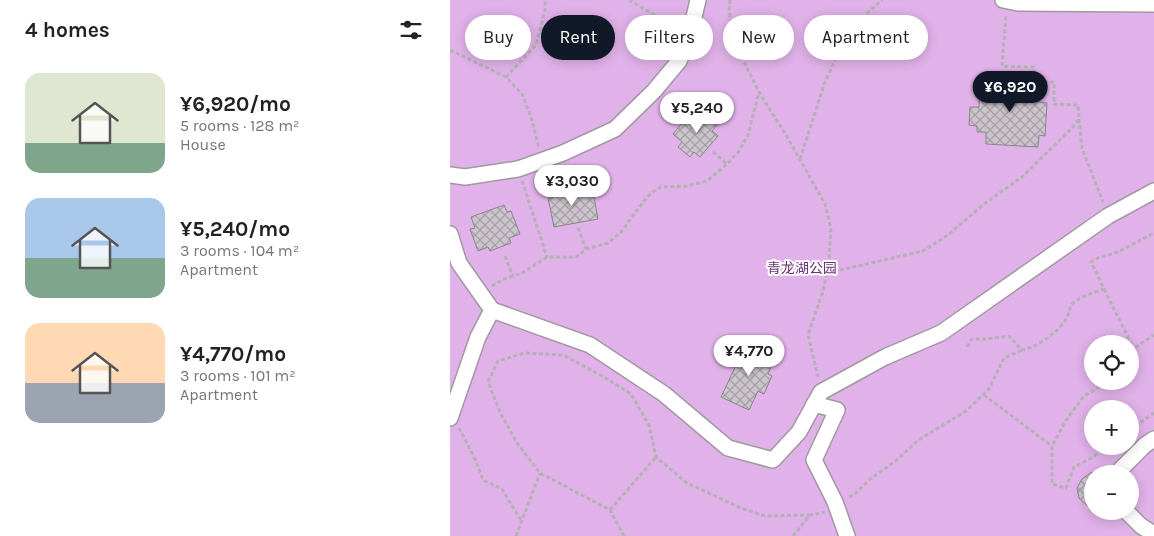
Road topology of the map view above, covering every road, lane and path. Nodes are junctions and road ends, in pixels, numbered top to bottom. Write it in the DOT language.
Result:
graph roads {
  1 [pos="545,0"];
  2 [pos="629,0"];
  3 [pos="698,0"];
  4 [pos="730,0"];
  5 [pos="882,0"];
  6 [pos="1005,0"];
  7 [pos="1154,4"];
  8 [pos="655,15"];
  9 [pos="694,15"];
  10 [pos="450,50"];
  11 [pos="679,60"];
  12 [pos="506,77"];
  13 [pos="759,92"];
  14 [pos="1078,119"];
  15 [pos="713,152"];
  16 [pos="543,160"];
  17 [pos="800,160"];
  18 [pos="727,164"];
  19 [pos="518,169"];
  20 [pos="450,175"];
  21 [pos="1154,192"];
  22 [pos="1108,216"];
  23 [pos="578,228"];
  24 [pos="1154,233"];
  25 [pos="450,234"];
  26 [pos="586,249"];
  27 [pos="505,256"];
  28 [pos="547,257"];
  29 [pos="455,264"];
  30 [pos="827,273"];
  31 [pos="513,276"];
  32 [pos="1104,289"];
  33 [pos="481,293"];
  34 [pos="492,310"];
  35 [pos="1125,335"];
  36 [pos="1154,335"];
  37 [pos="1139,345"];
  38 [pos="967,347"];
  39 [pos="1022,350"];
  40 [pos="1094,390"];
  41 [pos="984,395"];
  42 [pos="818,398"];
  43 [pos="1154,413"];
  44 [pos="451,417"];
  45 [pos="1139,424"];
  46 [pos="1154,439"];
  47 [pos="1052,446"];
  48 [pos="1096,455"];
  49 [pos="656,457"];
  50 [pos="1125,465"];
  51 [pos="540,473"];
  52 [pos="836,506"];
  53 [pos="610,510"];
  54 [pos="810,515"];
  55 [pos="1136,520"];
  56 [pos="522,522"];
  57 [pos="1154,534"];
  58 [pos="516,536"];
  59 [pos="624,536"];
  60 [pos="793,536"];
  61 [pos="847,536"];
  1 -- 12 [label="path"];
  2 -- 8 [label="path"];
  3 -- 9 [label="street"];
  4 -- 13 [label="path"];
  5 -- 17 [label="path"];
  6 -- 7 [label="street"];
  6 -- 14 [label="path"];
  10 -- 12 [label="path"];
  11 -- 16 [label="street"];
  12 -- 16 [label="path"];
  13 -- 17 [label="path"];
  13 -- 18 [label="path"];
  14 -- 22 [label="path"];
  14 -- 30 [label="path"];
  15 -- 18 [label="path"];
  16 -- 19 [label="street"];
  17 -- 30 [label="path"];
  18 -- 26 [label="path"];
  19 -- 20 [label="street"];
  19 -- 28 [label="path"];
  21 -- 22 [label="street"];
  22 -- 42 [label="street"];
  23 -- 26 [label="path"];
  24 -- 32 [label="path"];
  25 -- 29 [label="street"];
  26 -- 28 [label="path"];
  27 -- 31 [label="path"];
  28 -- 31 [label="path"];
  29 -- 33 [label="street"];
  30 -- 42 [label="path"];
  31 -- 33 [label="path"];
  32 -- 35 [label="path"];
  32 -- 39 [label="path"];
  33 -- 34 [label="street"];
  34 -- 42 [label="street"];
  34 -- 44 [label="street"];
  36 -- 37 [label="path"];
  38 -- 39 [label="path"];
  39 -- 41 [label="path"];
  40 -- 47 [label="path"];
  41 -- 47 [label="path"];
  41 -- 52 [label="path"];
  42 -- 52 [label="street"];
  43 -- 45 [label="path"];
  44 -- 56 [label="path"];
  46 -- 50 [label="street"];
  47 -- 48 [label="path"];
  49 -- 51 [label="path"];
  49 -- 53 [label="path"];
  49 -- 54 [label="path"];
  51 -- 53 [label="path"];
  51 -- 56 [label="path"];
  52 -- 54 [label="path"];
  52 -- 61 [label="street"];
  53 -- 59 [label="path"];
  54 -- 60 [label="path"];
  55 -- 57 [label="street"];
  56 -- 58 [label="path"];
}
